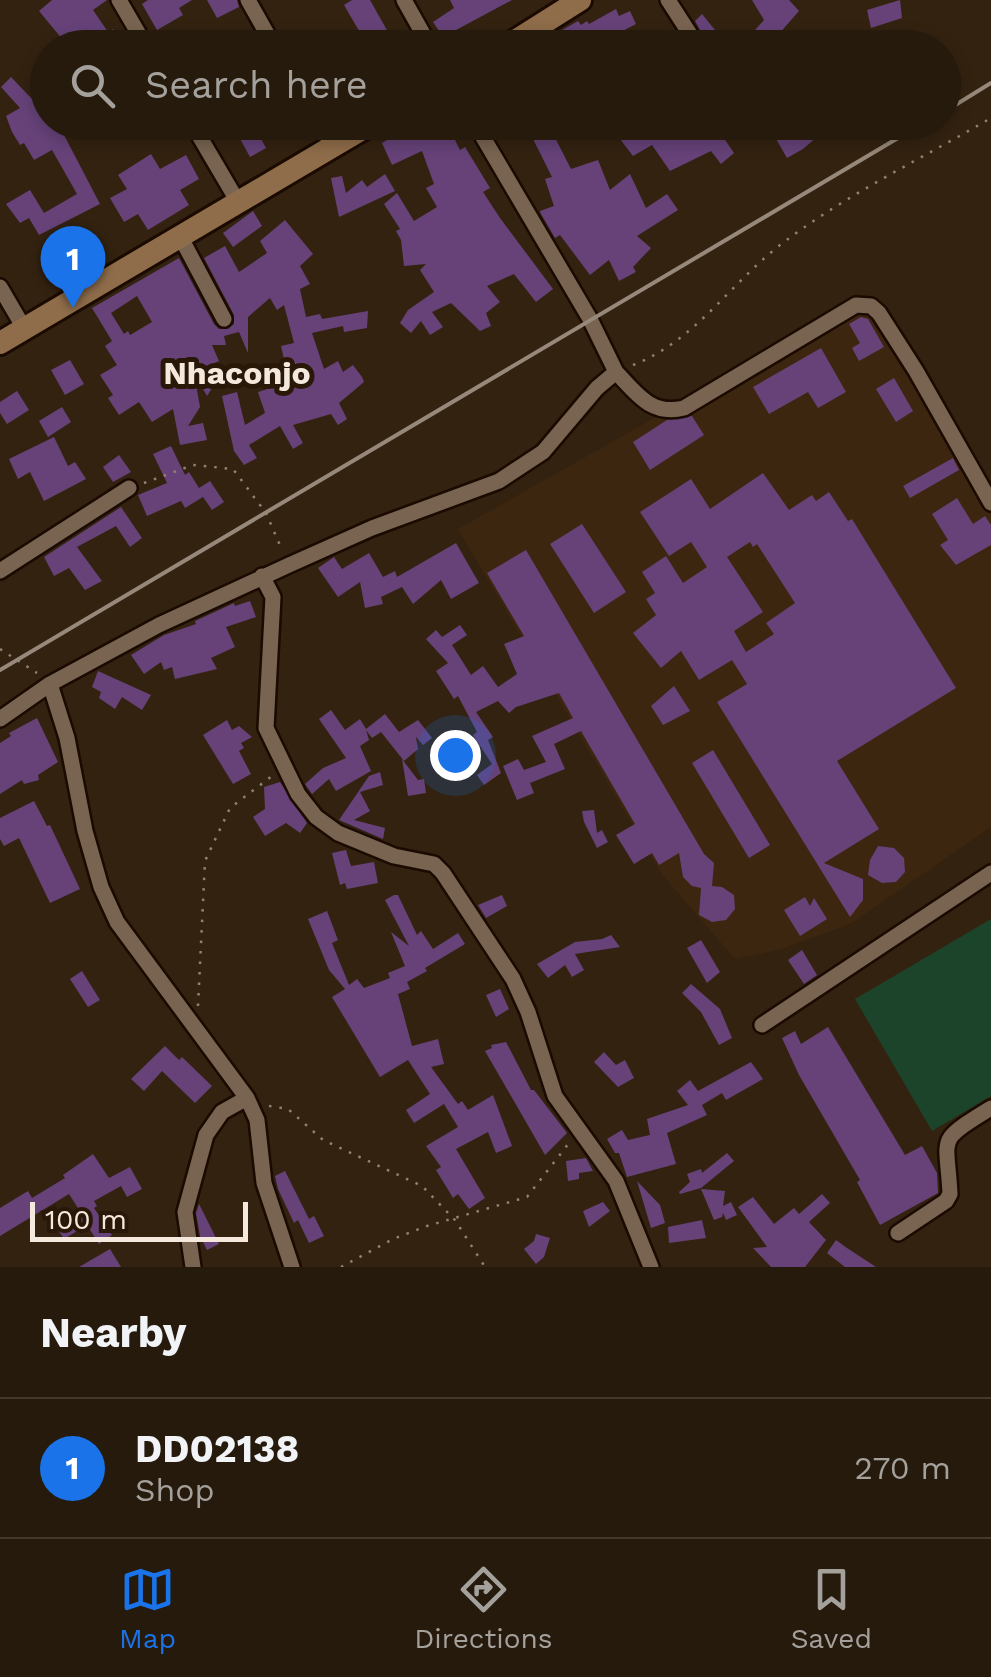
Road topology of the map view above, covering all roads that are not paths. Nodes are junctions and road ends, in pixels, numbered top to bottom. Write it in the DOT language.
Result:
graph roads {
  1 [pos="119,0"];
  2 [pos="248,0"];
  3 [pos="404,0"];
  4 [pos="580,0"];
  5 [pos="668,0"];
  6 [pos="136,30"];
  7 [pos="265,30"];
  8 [pos="420,30"];
  9 [pos="532,30"];
  10 [pos="687,30"];
  11 [pos="202,140"];
  12 [pos="329,140"];
  13 [pos="341,140"];
  14 [pos="485,140"];
  15 [pos="332,145"];
  16 [pos="238,202"];
  17 [pos="180,236"];
  18 [pos="0,287"];
  19 [pos="224,319"];
  20 [pos="24,328"];
  21 [pos="0,343"];
  22 [pos="616,372"];
  23 [pos="129,488"];
  24 [pos="991,502"];
  25 [pos="0,571"];
  26 [pos="262,576"];
  27 [pos="50,684"];
  28 [pos="0,719"];
  29 [pos="991,872"];
  30 [pos="762,1025"];
  31 [pos="247,1098"];
  32 [pos="991,1108"];
  33 [pos="898,1232"];
  34 [pos="193,1267"];
  35 [pos="292,1267"];
  36 [pos="650,1267"];
  1 -- 6 [label="street"];
  2 -- 7 [label="street"];
  3 -- 8 [label="street"];
  4 -- 9 [label="main road"];
  5 -- 10 [label="street"];
  11 -- 16 [label="street"];
  12 -- 15 [label="street"];
  13 -- 15 [label="main road"];
  14 -- 22 [label="street"];
  15 -- 16 [label="main road"];
  16 -- 17 [label="main road"];
  17 -- 19 [label="street"];
  17 -- 20 [label="main road"];
  18 -- 20 [label="street"];
  20 -- 21 [label="main road"];
  22 -- 24 [label="street"];
  22 -- 26 [label="street"];
  23 -- 25 [label="street"];
  26 -- 27 [label="street"];
  26 -- 36 [label="street"];
  27 -- 28 [label="street"];
  27 -- 31 [label="street"];
  29 -- 30 [label="street"];
  31 -- 34 [label="street"];
  31 -- 35 [label="street"];
  32 -- 33 [label="street"];
}
